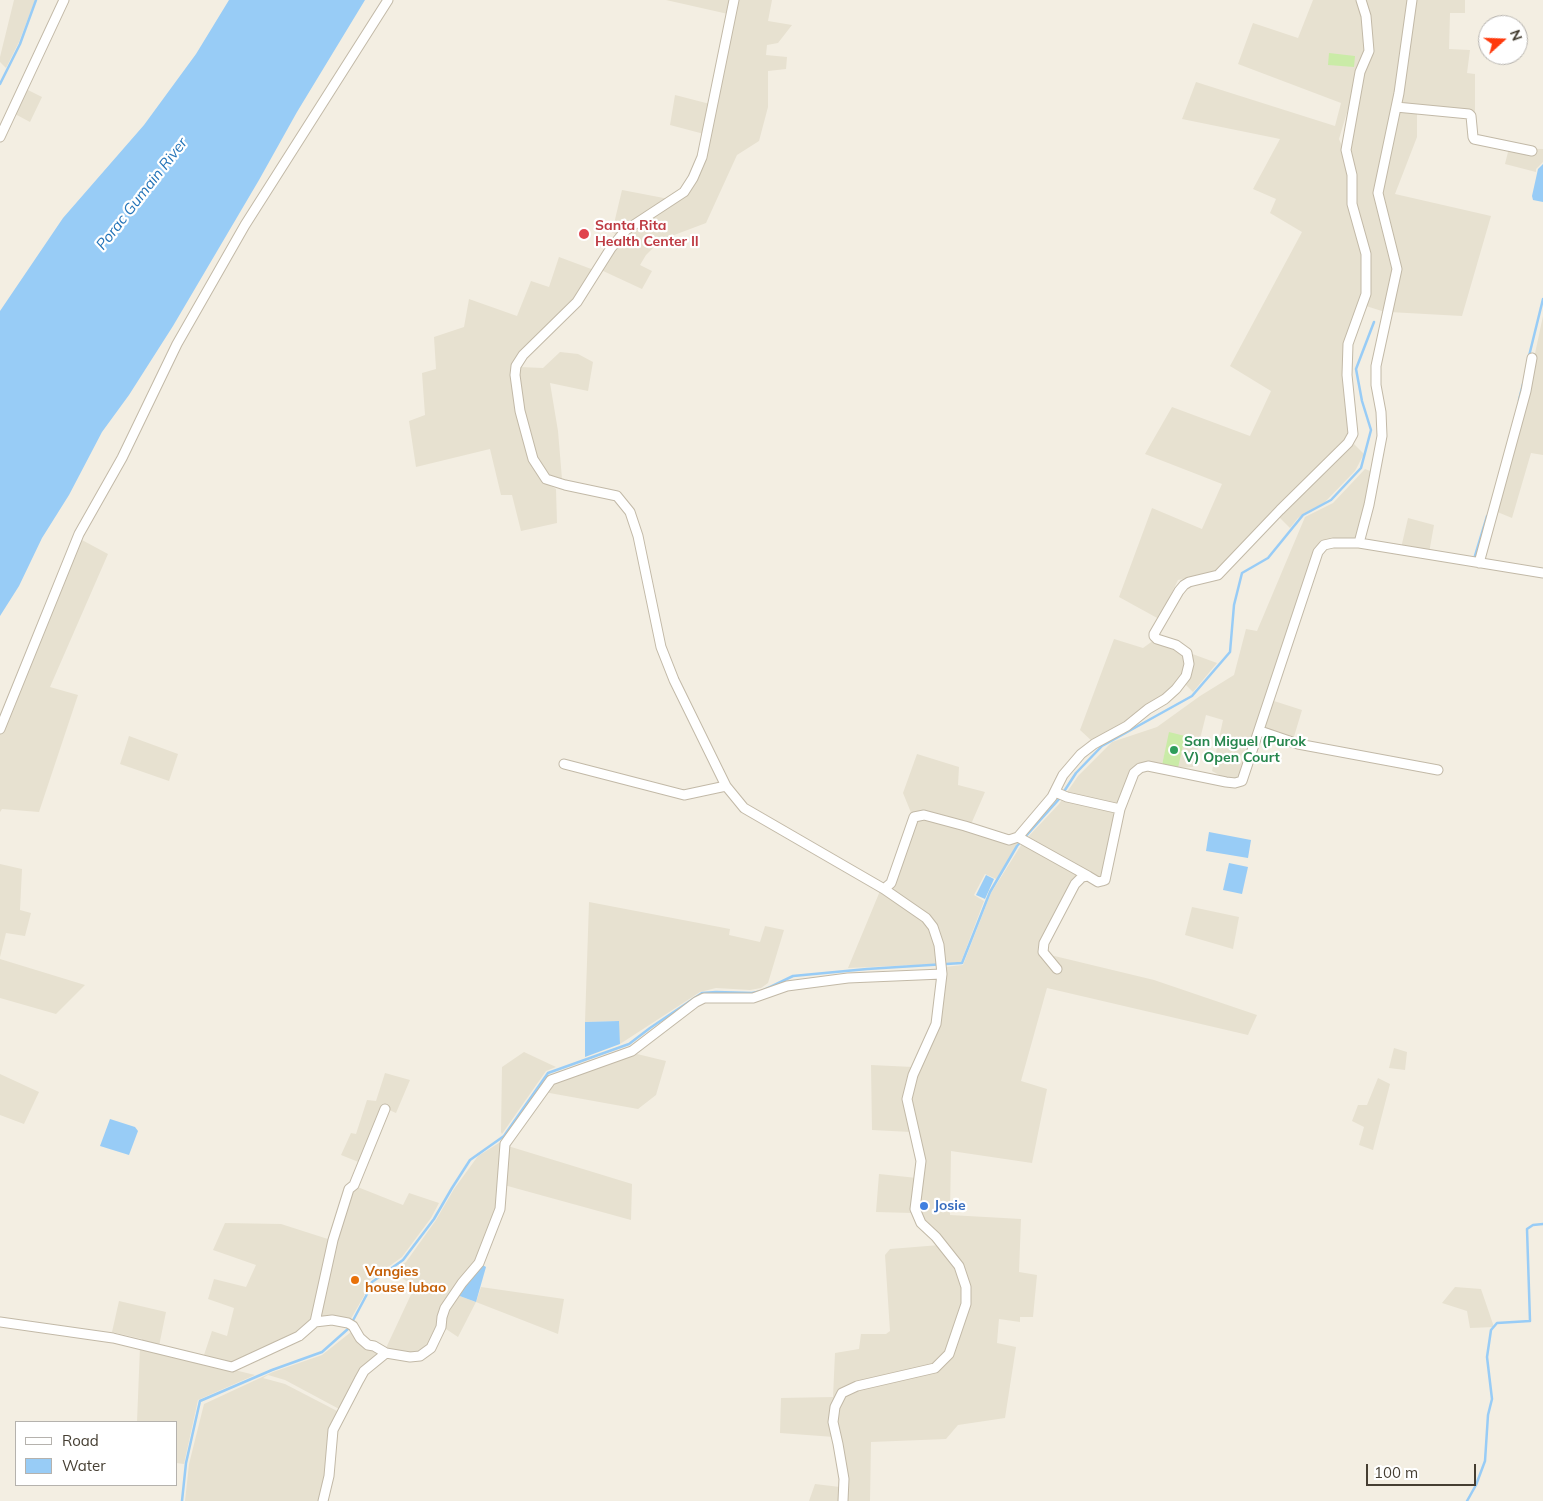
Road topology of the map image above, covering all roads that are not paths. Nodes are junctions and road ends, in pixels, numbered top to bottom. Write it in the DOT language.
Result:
graph roads {
  1 [pos="64,0"];
  2 [pos="388,0"];
  3 [pos="734,0"];
  4 [pos="1361,0"];
  5 [pos="1412,0"];
  6 [pos="1396,107"];
  7 [pos="0,137"];
  8 [pos="1532,151"];
  9 [pos="1532,358"];
  10 [pos="1359,543"];
  11 [pos="1479,563"];
  12 [pos="1543,573"];
  13 [pos="0,729"];
  14 [pos="1260,731"];
  15 [pos="564,764"];
  16 [pos="1438,770"];
  17 [pos="726,786"];
  18 [pos="1061,794"];
  19 [pos="1120,809"];
  20 [pos="1018,837"];
  21 [pos="1088,876"];
  22 [pos="884,889"];
  23 [pos="1057,969"];
  24 [pos="942,974"];
  25 [pos="385,1109"];
  26 [pos="0,1322"];
  27 [pos="315,1322"];
  28 [pos="386,1353"];
  29 [pos="323,1501"];
  30 [pos="843,1501"];
  1 -- 7 [label="street"];
  2 -- 13 [label="street"];
  3 -- 17 [label="street"];
  4 -- 18 [label="street"];
  5 -- 6 [label="street"];
  6 -- 8 [label="street"];
  6 -- 10 [label="street"];
  9 -- 11 [label="street"];
  10 -- 11 [label="street"];
  10 -- 14 [label="street"];
  11 -- 12 [label="street"];
  14 -- 16 [label="street"];
  14 -- 19 [label="street"];
  15 -- 17 [label="street"];
  17 -- 22 [label="street"];
  18 -- 19 [label="street"];
  18 -- 20 [label="street"];
  19 -- 21 [label="street"];
  20 -- 21 [label="street"];
  20 -- 22 [label="street"];
  21 -- 23 [label="street"];
  22 -- 24 [label="street"];
  24 -- 28 [label="street"];
  24 -- 30 [label="street"];
  25 -- 27 [label="street"];
  26 -- 27 [label="street"];
  27 -- 28 [label="street"];
  28 -- 29 [label="street"];
}
